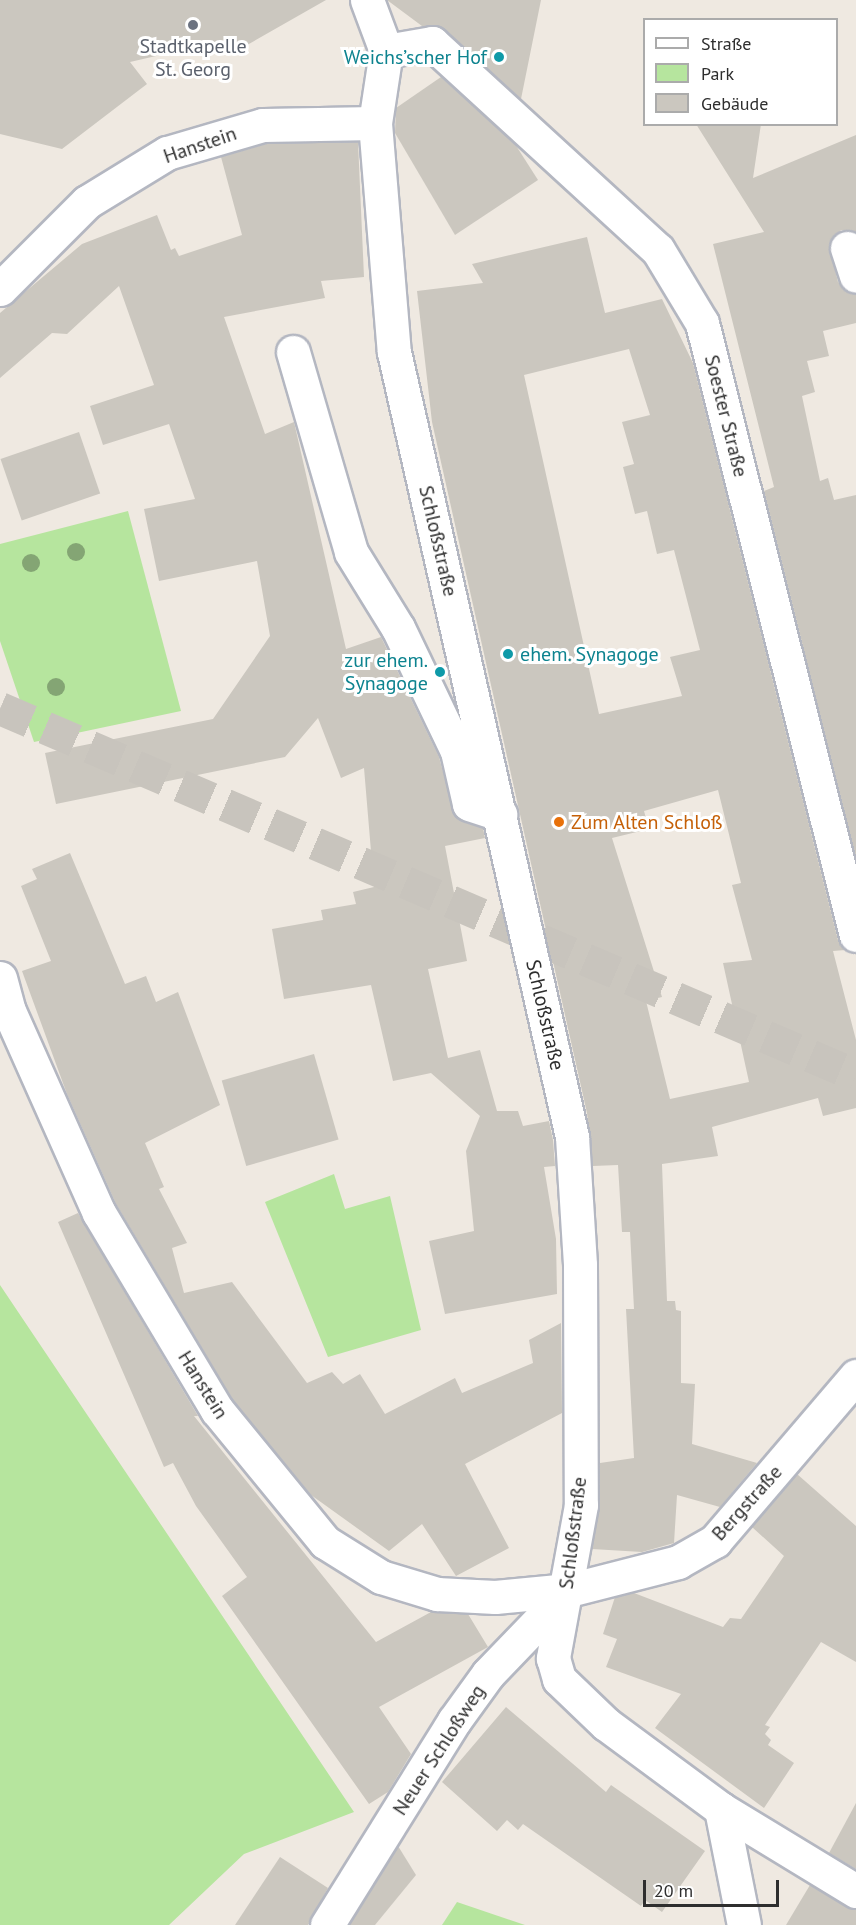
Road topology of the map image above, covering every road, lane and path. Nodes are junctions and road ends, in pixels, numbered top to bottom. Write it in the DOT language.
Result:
graph roads {
  1 [pos="367,0"];
  2 [pos="386,51"];
  3 [pos="375,123"];
  4 [pos="0,289"];
  5 [pos="293,352"];
  6 [pos="500,814"];
  7 [pos="856,935"];
  8 [pos="0,978"];
  9 [pos="856,1376"];
  10 [pos="569,1590"];
  11 [pos="721,1809"];
  12 [pos="856,1891"];
  13 [pos="327,1925"];
  14 [pos="744,1925"];
  1 -- 2 [label="street, Schloßstraße"];
  2 -- 3 [label="street, Schloßstraße"];
  2 -- 7 [label="street, Soester Straße"];
  3 -- 4 [label="street, Hanstein"];
  3 -- 6 [label="street, Schloßstraße"];
  5 -- 6 [label="street"];
  6 -- 10 [label="street, Schloßstraße"];
  8 -- 10 [label="street, Hanstein"];
  9 -- 10 [label="street, Bergstraße"];
  10 -- 11 [label="street, Schloßstraße"];
  10 -- 13 [label="street, Neuer Schloßweg"];
  11 -- 12 [label="street, Schloßstraße"];
  11 -- 14 [label="street"];
}
